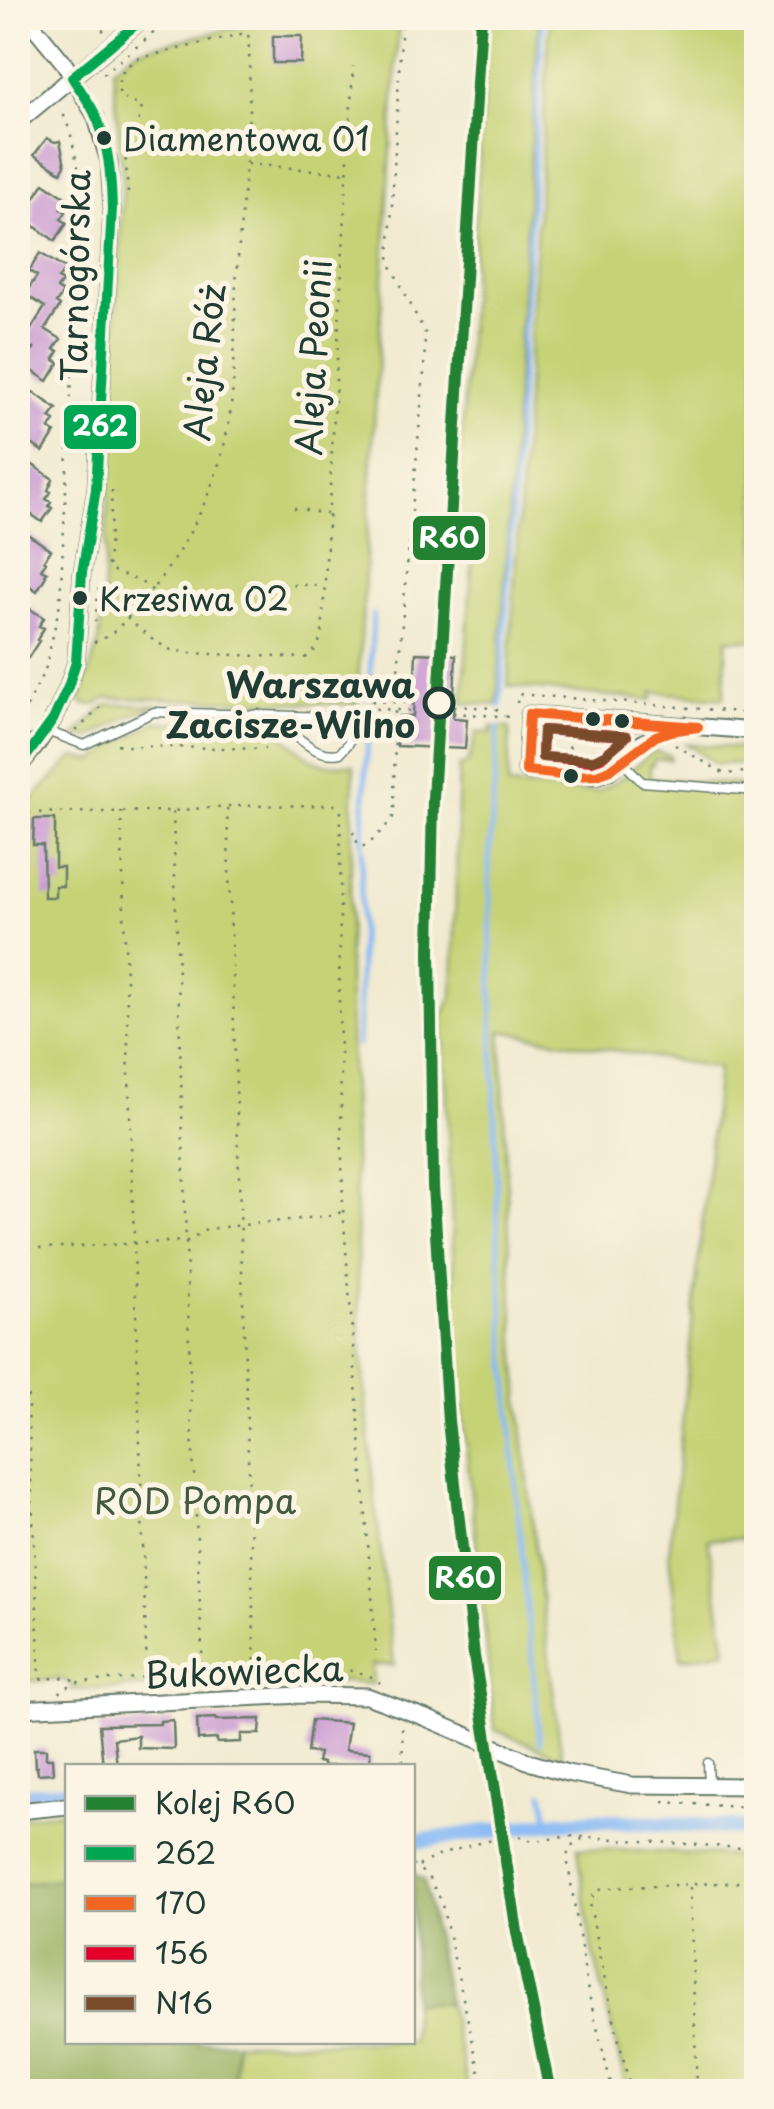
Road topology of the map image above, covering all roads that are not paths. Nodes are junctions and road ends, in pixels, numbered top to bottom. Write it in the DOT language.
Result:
graph roads {
  1 [pos="28,18"];
  2 [pos="144,18"];
  3 [pos="72,77"];
  4 [pos="18,122"];
  5 [pos="748,682"];
  6 [pos="756,704"];
  7 [pos="258,714"];
  8 [pos="685,726"];
  9 [pos="756,730"];
  10 [pos="46,731"];
  11 [pos="106,736"];
  12 [pos="117,744"];
  13 [pos="18,748"];
  14 [pos="622,761"];
  15 [pos="18,768"];
  16 [pos="756,791"];
  17 [pos="18,1709"];
  18 [pos="708,1763"];
  19 [pos="709,1786"];
  20 [pos="756,1786"];
  21 [pos="65,1806"];
  22 [pos="18,1811"];
  1 -- 3 [label="street, Tarnogórska"];
  2 -- 3 [label="street"];
  3 -- 4 [label="street"];
  3 -- 10 [label="street, Tarnogórska"];
  5 -- 6 [label="lane"];
  7 -- 7 [label="lane"];
  7 -- 11 [label="lane"];
  8 -- 9 [label="street"];
  8 -- 14 [label="street"];
  8 -- 14 [label="street"];
  10 -- 11 [label="lane"];
  10 -- 13 [label="lane"];
  10 -- 15 [label="street, Tarnogórska"];
  11 -- 12 [label="lane"];
  14 -- 16 [label="lane"];
  17 -- 19 [label="street, Bukowiecka"];
  18 -- 19 [label="lane"];
  19 -- 20 [label="street, Bukowiecka"];
  21 -- 22 [label="street"];
}
